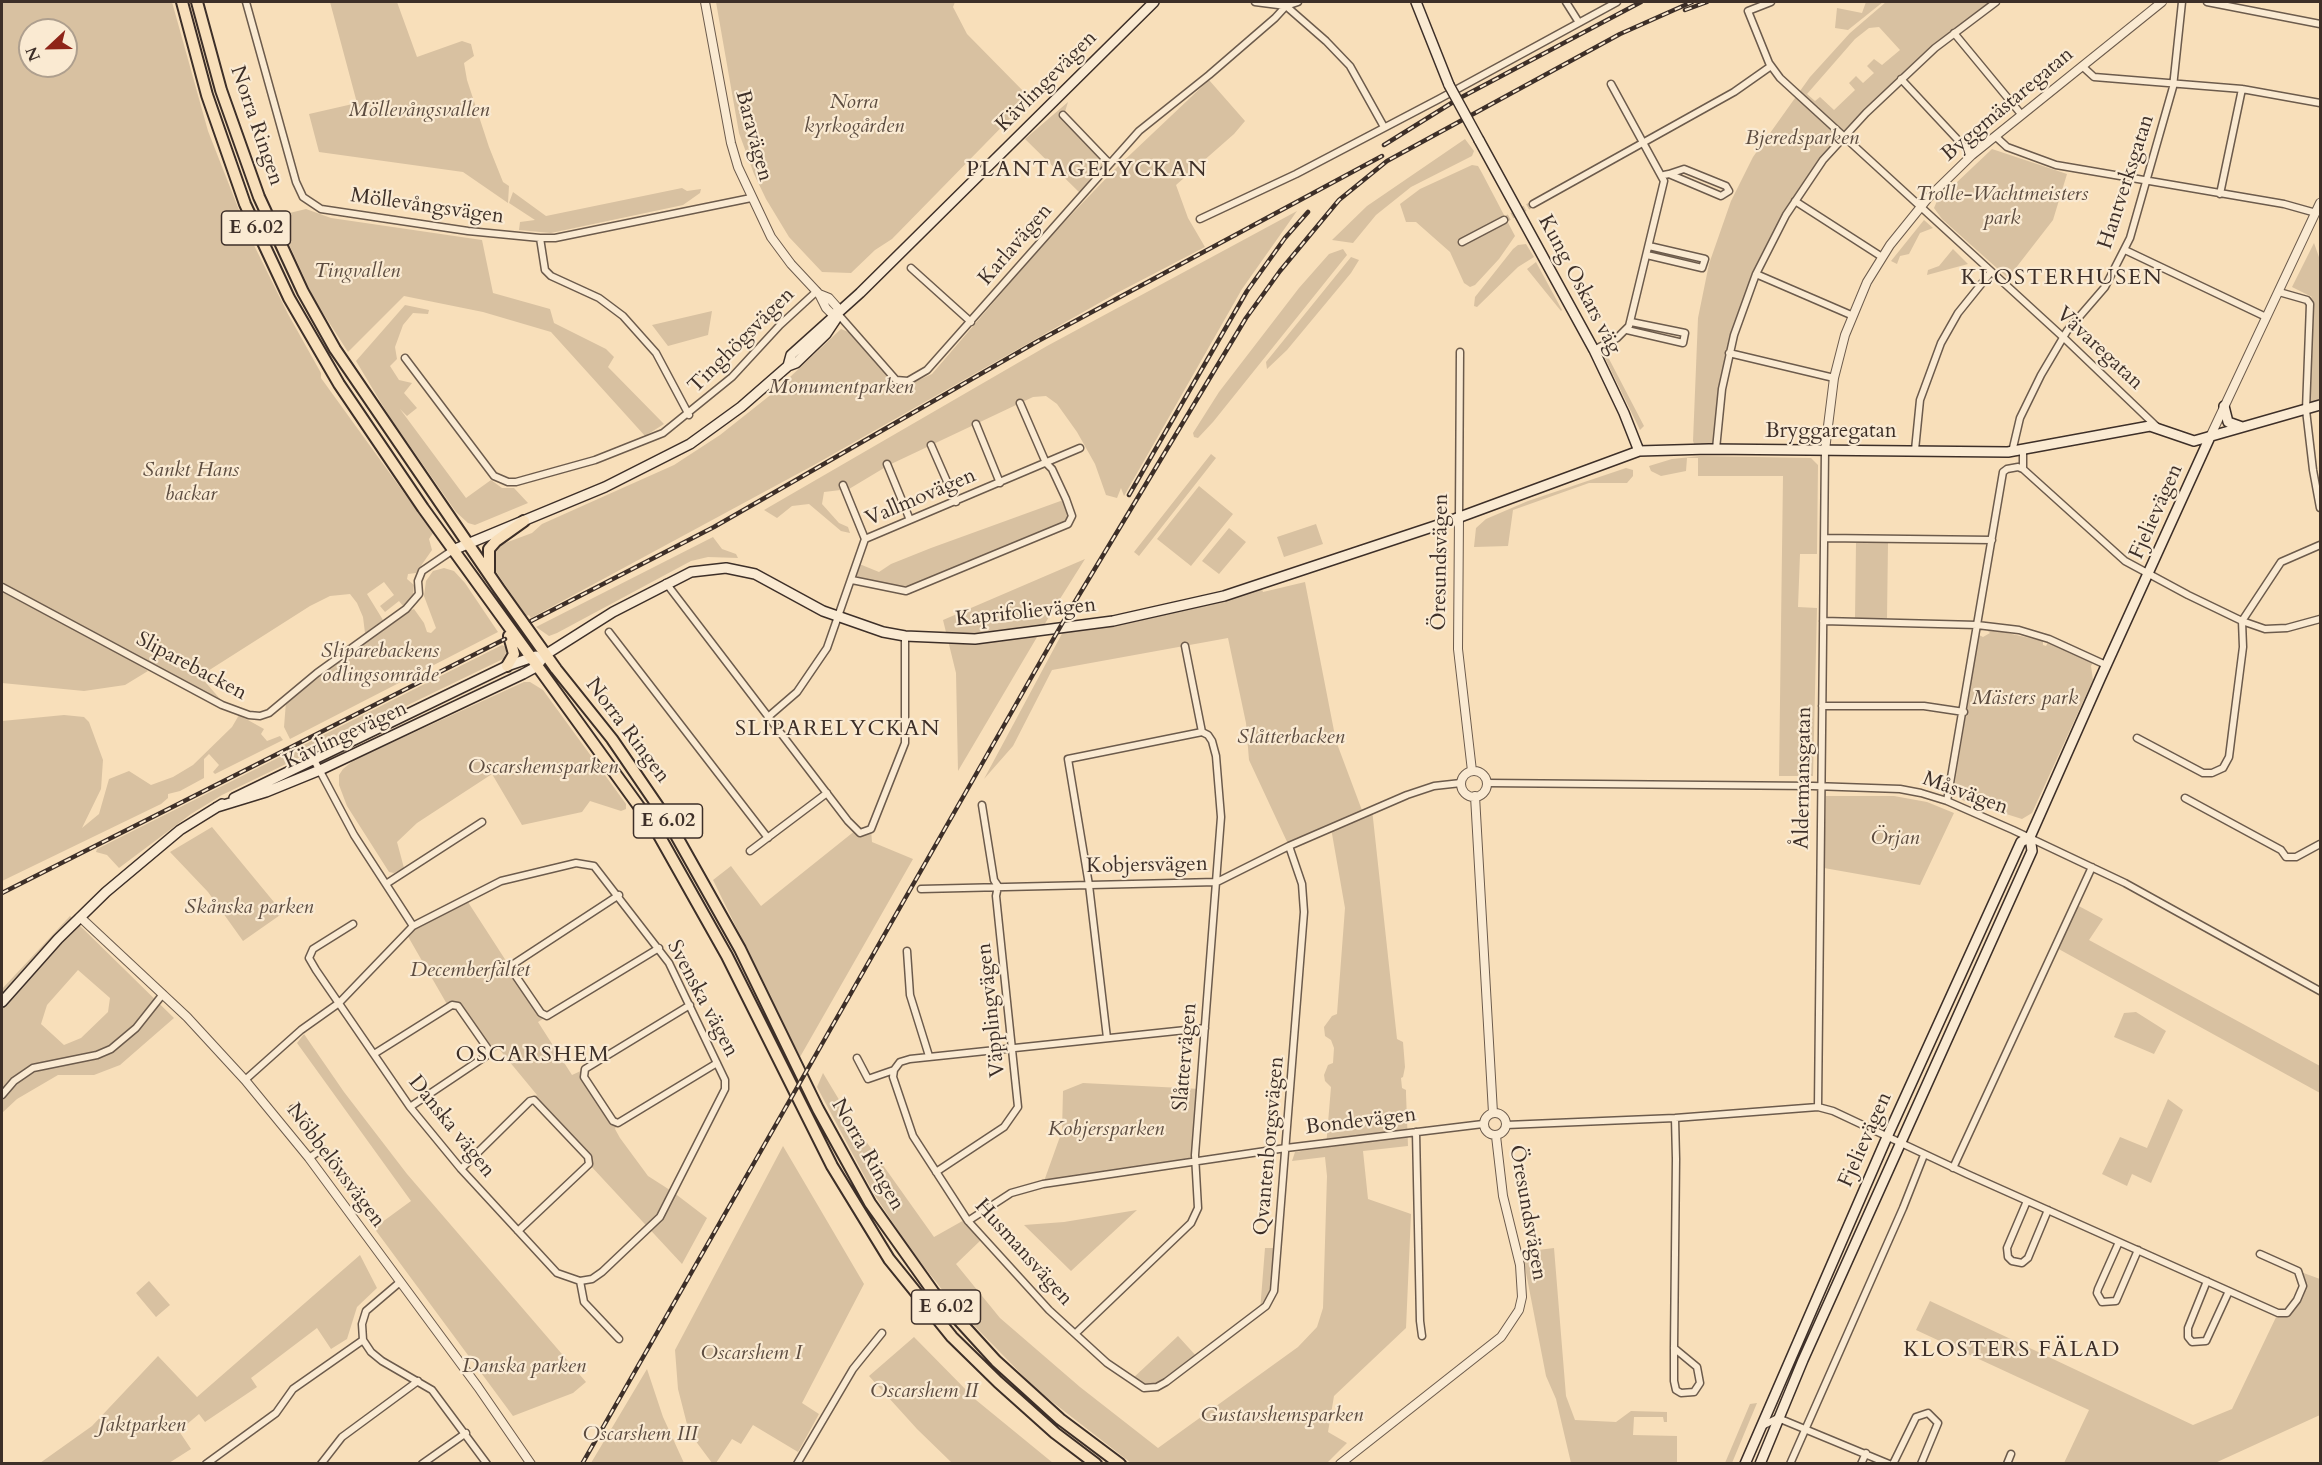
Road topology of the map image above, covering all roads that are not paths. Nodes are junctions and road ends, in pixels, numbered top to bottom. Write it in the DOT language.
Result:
graph roads {
  1 [pos="182,2"];
  2 [pos="197,2"];
  3 [pos="246,2"];
  4 [pos="705,2"];
  5 [pos="1154,2"];
  6 [pos="1255,2"];
  7 [pos="1298,2"];
  8 [pos="1416,2"];
  9 [pos="1566,2"];
  10 [pos="1617,2"];
  11 [pos="1771,2"];
  12 [pos="1996,2"];
  13 [pos="2162,2"];
  14 [pos="2184,2"];
  15 [pos="2207,2"];
  16 [pos="1286,6"];
  17 [pos="1578,21"];
  18 [pos="2320,24"];
  19 [pos="1954,33"];
  20 [pos="1771,66"];
  21 [pos="2082,66"];
  22 [pos="1900,80"];
  23 [pos="2174,81"];
  24 [pos="1611,84"];
  25 [pos="2242,89"];
  26 [pos="2320,103"];
  27 [pos="2021,114"];
  28 [pos="1064,115"];
  29 [pos="1384,127"];
  30 [pos="1843,136"];
  31 [pos="1995,136"];
  32 [pos="1644,141"];
  33 [pos="1972,155"];
  34 [pos="1109,163"];
  35 [pos="1666,175"];
  36 [pos="2147,182"];
  37 [pos="2220,194"];
  38 [pos="751,198"];
  39 [pos="1795,201"];
  40 [pos="2320,203"];
  41 [pos="1533,204"];
  42 [pos="1921,207"];
  43 [pos="2316,213"];
  44 [pos="1200,219"];
  45 [pos="1504,220"];
  46 [pos="540,238"];
  47 [pos="1462,242"];
  48 [pos="1649,246"];
  49 [pos="2125,250"];
  50 [pos="1647,255"];
  51 [pos="1882,257"];
  52 [pos="911,268"];
  53 [pos="1991,272"];
  54 [pos="1756,274"];
  55 [pos="2279,292"];
  56 [pos="818,293"];
  57 [pos="838,314"];
  58 [pos="1851,315"];
  59 [pos="2266,317"];
  60 [pos="971,322"];
  61 [pos="1631,322"];
  62 [pos="1627,330"];
  63 [pos="2064,338"];
  64 [pos="1594,351"];
  65 [pos="1460,352"];
  66 [pos="1729,353"];
  67 [pos="405,358"];
  68 [pos="1834,378"];
  69 [pos="1020,403"];
  70 [pos="2320,405"];
  71 [pos="2224,406"];
  72 [pos="2307,410"];
  73 [pos="689,415"];
  74 [pos="976,424"];
  75 [pos="2248,426"];
  76 [pos="2158,428"];
  77 [pos="2210,437"];
  78 [pos="932,445"];
  79 [pos="1080,448"];
  80 [pos="1716,449"];
  81 [pos="1825,450"];
  82 [pos="1915,450"];
  83 [pos="2023,450"];
  84 [pos="1639,451"];
  85 [pos="2012,452"];
  86 [pos="1046,463"];
  87 [pos="887,464"];
  88 [pos="2023,469"];
  89 [pos="2320,469"];
  90 [pos="2313,470"];
  91 [pos="1000,483"];
  92 [pos="843,485"];
  93 [pos="956,502"];
  94 [pos="2320,508"];
  95 [pos="1459,517"];
  96 [pos="910,520"];
  97 [pos="524,521"];
  98 [pos="1824,538"];
  99 [pos="865,539"];
  100 [pos="1992,540"];
  101 [pos="467,544"];
  102 [pos="2320,545"];
  103 [pos="453,550"];
  104 [pos="489,575"];
  105 [pos="2149,576"];
  106 [pos="852,580"];
  107 [pos="666,583"];
  108 [pos="2,587"];
  109 [pos="494,606"];
  110 [pos="837,617"];
  111 [pos="2320,619"];
  112 [pos="1823,621"];
  113 [pos="2242,621"];
  114 [pos="1977,625"];
  115 [pos="609,632"];
  116 [pos="905,636"];
  117 [pos="1185,646"];
  118 [pos="545,655"];
  119 [pos="530,657"];
  120 [pos="2106,665"];
  121 [pos="507,666"];
  122 [pos="536,667"];
  123 [pos="1821,706"];
  124 [pos="1964,712"];
  125 [pos="768,717"];
  126 [pos="1205,733"];
  127 [pos="2137,738"];
  128 [pos="314,758"];
  129 [pos="320,770"];
  130 [pos="1472,771"];
  131 [pos="1461,783"];
  132 [pos="1487,783"];
  133 [pos="1820,786"];
  134 [pos="827,793"];
  135 [pos="1475,796"];
  136 [pos="2185,798"];
  137 [pos="1947,801"];
  138 [pos="982,805"];
  139 [pos="217,807"];
  140 [pos="482,822"];
  141 [pos="2031,837"];
  142 [pos="768,838"];
  143 [pos="2320,844"];
  144 [pos="1288,846"];
  145 [pos="750,851"];
  146 [pos="2092,867"];
  147 [pos="1217,882"];
  148 [pos="386,884"];
  149 [pos="1089,885"];
  150 [pos="998,886"];
  151 [pos="921,889"];
  152 [pos="619,895"];
  153 [pos="80,917"];
  154 [pos="353,924"];
  155 [pos="413,926"];
  156 [pos="659,948"];
  157 [pos="907,951"];
  158 [pos="2320,991"];
  159 [pos="163,994"];
  160 [pos="2,1002"];
  161 [pos="339,1003"];
  162 [pos="690,1005"];
  163 [pos="1205,1028"];
  164 [pos="1107,1038"];
  165 [pos="1014,1050"];
  166 [pos="374,1054"];
  167 [pos="929,1056"];
  168 [pos="857,1058"];
  169 [pos="717,1063"];
  170 [pos="894,1073"];
  171 [pos="245,1080"];
  172 [pos="2,1095"];
  173 [pos="410,1107"];
  174 [pos="1818,1107"];
  175 [pos="293,1109"];
  176 [pos="1493,1113"];
  177 [pos="1675,1118"];
  178 [pos="1483,1124"];
  179 [pos="1506,1125"];
  180 [pos="1416,1132"];
  181 [pos="1496,1136"];
  182 [pos="1887,1137"];
  183 [pos="1900,1143"];
  184 [pos="1286,1148"];
  185 [pos="322,1149"];
  186 [pos="1924,1155"];
  187 [pos="309,1158"];
  188 [pos="1195,1162"];
  189 [pos="1953,1168"];
  190 [pos="461,1169"];
  191 [pos="936,1172"];
  192 [pos="350,1188"];
  193 [pos="2027,1201"];
  194 [pos="2048,1210"];
  195 [pos="968,1221"];
  196 [pos="518,1232"];
  197 [pos="2119,1242"];
  198 [pos="2138,1250"];
  199 [pos="2260,1254"];
  200 [pos="580,1281"];
  201 [pos="2207,1281"];
  202 [pos="400,1282"];
  203 [pos="2229,1291"];
  204 [pos="882,1333"];
  205 [pos="1076,1333"];
  206 [pos="1422,1336"];
  207 [pos="619,1339"];
  208 [pos="363,1340"];
  209 [pos="1674,1348"];
  210 [pos="418,1381"];
  211 [pos="1150,1388"];
  212 [pos="1773,1395"];
  213 [pos="1778,1418"];
  214 [pos="1804,1426"];
  215 [pos="1759,1428"];
  216 [pos="466,1433"];
  217 [pos="1866,1453"];
  218 [pos="2011,1454"];
  219 [pos="206,1464"];
  220 [pos="321,1464"];
  221 [pos="422,1464"];
  222 [pos="487,1464"];
  223 [pos="531,1464"];
  224 [pos="797,1464"];
  225 [pos="1096,1464"];
  226 [pos="1120,1464"];
  227 [pos="1340,1464"];
  228 [pos="1745,1464"];
  229 [pos="1760,1464"];
  230 [pos="1790,1464"];
  231 [pos="1861,1464"];
  232 [pos="1891,1464"];
  233 [pos="1921,1464"];
  234 [pos="2007,1464"];
  1 -- 103 [label="main road, Norra Ringen / E 6.02"];
  2 -- 101 [label="main road, Norra Ringen / E 6.02"];
  3 -- 46 [label="street, Möllevångsvägen"];
  4 -- 38 [label="street, Baravägen"];
  5 -- 57 [label="main road, Kävlingevägen"];
  6 -- 16 [label="street"];
  7 -- 16 [label="street"];
  8 -- 64 [label="main road, Kung Oskars väg, bridge"];
  9 -- 17 [label="street"];
  10 -- 17 [label="street"];
  11 -- 20 [label="street, Vävaregatan"];
  12 -- 19 [label="street"];
  13 -- 21 [label="street, Byggmästaregatan"];
  14 -- 23 [label="street, Hantverksgatan"];
  15 -- 18 [label="street"];
  16 -- 29 [label="street"];
  16 -- 34 [label="street, Karlavägen"];
  17 -- 29 [label="street"];
  19 -- 22 [label="street"];
  19 -- 27 [label="street"];
  20 -- 30 [label="street, Vävaregatan"];
  20 -- 32 [label="street"];
  21 -- 23 [label="street"];
  21 -- 27 [label="street, Byggmästaregatan"];
  22 -- 30 [label="street"];
  22 -- 33 [label="street"];
  23 -- 25 [label="street"];
  23 -- 36 [label="street, Hantverksgatan"];
  24 -- 32 [label="street"];
  25 -- 26 [label="street"];
  25 -- 37 [label="street"];
  27 -- 31 [label="street, Byggmästaregatan"];
  28 -- 34 [label="street"];
  29 -- 44 [label="street"];
  30 -- 39 [label="street"];
  30 -- 42 [label="street, Vävaregatan"];
  31 -- 33 [label="street, Byggmästaregatan"];
  31 -- 36 [label="street"];
  32 -- 35 [label="street"];
  32 -- 41 [label="street"];
  33 -- 42 [label="street, Byggmästaregatan"];
  34 -- 60 [label="street, Karlavägen"];
  35 -- 35 [label="street"];
  35 -- 48 [label="street"];
  36 -- 37 [label="street"];
  36 -- 49 [label="street, Hantverksgatan"];
  37 -- 43 [label="street"];
  38 -- 46 [label="street, Möllevångsvägen"];
  38 -- 56 [label="street, Baravägen"];
  39 -- 51 [label="street"];
  39 -- 54 [label="street"];
  40 -- 43 [label="street, Fjelievägen"];
  42 -- 51 [label="street, Byggmästaregatan"];
  42 -- 53 [label="street, Vävaregatan"];
  43 -- 55 [label="street, Fjelievägen"];
  45 -- 47 [label="street"];
  46 -- 73 [label="street"];
  48 -- 50 [label="street"];
  48 -- 50 [label="street"];
  49 -- 59 [label="street"];
  49 -- 63 [label="street, Hantverksgatan"];
  50 -- 61 [label="street"];
  51 -- 58 [label="street, Byggmästaregatan"];
  52 -- 60 [label="street"];
  53 -- 63 [label="street, Vävaregatan"];
  53 -- 82 [label="street"];
  54 -- 58 [label="street"];
  54 -- 66 [label="street"];
  55 -- 59 [label="street, Fjelievägen"];
  55 -- 72 [label="street"];
  56 -- 57 [label="street, Baravägen"];
  56 -- 73 [label="street, Tinghögsvägen"];
  57 -- 60 [label="street, Karlavägen"];
  57 -- 97 [label="main road, Kävlingevägen"];
  58 -- 68 [label="street, Byggmästaregatan"];
  59 -- 71 [label="street, Fjelievägen"];
  61 -- 62 [label="street"];
  61 -- 62 [label="street"];
  62 -- 64 [label="street"];
  63 -- 76 [label="street, Vävaregatan"];
  63 -- 85 [label="street, Hantverksgatan"];
  64 -- 84 [label="main road, Kung Oskars väg"];
  65 -- 95 [label="street, Öresundsvägen"];
  66 -- 68 [label="street"];
  66 -- 80 [label="street"];
  67 -- 73 [label="street, Tinghögsvägen"];
  68 -- 81 [label="street, Byggmästaregatan"];
  69 -- 86 [label="street"];
  70 -- 72 [label="main road, Bryggaregatan"];
  71 -- 75 [label="main road"];
  71 -- 77 [label="street, Fjelievägen"];
  72 -- 75 [label="main road, Bryggaregatan"];
  72 -- 90 [label="street"];
  74 -- 91 [label="street"];
  75 -- 77 [label="main road, Bryggaregatan"];
  76 -- 77 [label="main road, Bryggaregatan"];
  76 -- 83 [label="main road, Bryggaregatan"];
  77 -- 105 [label="main road, Fjelievägen"];
  78 -- 93 [label="street"];
  79 -- 86 [label="street, Vallmovägen"];
  80 -- 81 [label="main road, Bryggaregatan"];
  80 -- 84 [label="main road, Bryggaregatan"];
  81 -- 82 [label="main road, Bryggaregatan"];
  81 -- 98 [label="street, Åldermansgatan"];
  82 -- 85 [label="main road, Bryggaregatan"];
  83 -- 85 [label="main road, Bryggaregatan"];
  83 -- 88 [label="street"];
  84 -- 95 [label="main road, Bryggaregatan"];
  86 -- 91 [label="street, Vallmovägen"];
  86 -- 106 [label="street"];
  87 -- 96 [label="street"];
  88 -- 100 [label="street"];
  88 -- 105 [label="street"];
  89 -- 90 [label="street"];
  90 -- 94 [label="street"];
  91 -- 93 [label="street, Vallmovägen"];
  92 -- 99 [label="street"];
  93 -- 96 [label="street, Vallmovägen"];
  95 -- 116 [label="main road, Kaprifolievägen"];
  95 -- 130 [label="street, Öresundsvägen"];
  96 -- 99 [label="street, Vallmovägen"];
  97 -- 101 [label="main road, Kävlingevägen"];
  97 -- 104 [label="main road"];
  98 -- 100 [label="street"];
  98 -- 112 [label="street, Åldermansgatan"];
  99 -- 106 [label="street, Vallmovägen"];
  100 -- 114 [label="street"];
  101 -- 103 [label="main road, Kävlingevägen"];
  101 -- 104 [label="main road, Norra Ringen / E 6.02"];
  102 -- 113 [label="street"];
  103 -- 108 [label="street, Sliparebacken"];
  103 -- 109 [label="main road, Norra Ringen / E 6.02"];
  104 -- 118 [label="main road, Norra Ringen / E 6.02"];
  105 -- 113 [label="street"];
  105 -- 120 [label="main road, Fjelievägen"];
  106 -- 110 [label="street, Vallmovägen"];
  107 -- 110 [label="main road, Kaprifolievägen"];
  107 -- 118 [label="main road, Kaprifolievägen"];
  107 -- 125 [label="street"];
  109 -- 119 [label="main road, Norra Ringen / E 6.02"];
  109 -- 121 [label="main road"];
  110 -- 116 [label="main road, Kaprifolievägen"];
  110 -- 125 [label="street, Vallmovägen"];
  111 -- 113 [label="street"];
  112 -- 114 [label="street"];
  112 -- 123 [label="street, Åldermansgatan"];
  113 -- 127 [label="street"];
  114 -- 120 [label="street"];
  114 -- 124 [label="street"];
  115 -- 142 [label="street"];
  116 -- 134 [label="street"];
  117 -- 126 [label="street, Slåttervägen"];
  118 -- 119 [label="main road, Kävlingevägen"];
  118 -- 122 [label="main road, Kävlingevägen"];
  118 -- 226 [label="main road, Norra Ringen / E 6.02"];
  119 -- 121 [label="main road, Kävlingevägen"];
  119 -- 122 [label="main road, Norra Ringen / E 6.02"];
  120 -- 141 [label="main road, Fjelievägen"];
  121 -- 128 [label="main road, Kävlingevägen"];
  122 -- 129 [label="main road, Kävlingevägen"];
  122 -- 225 [label="main road, Norra Ringen / E 6.02"];
  123 -- 124 [label="street"];
  123 -- 133 [label="street, Åldermansgatan"];
  124 -- 137 [label="street"];
  125 -- 134 [label="street"];
  126 -- 147 [label="street, Slåttervägen"];
  126 -- 149 [label="street"];
  128 -- 129 [label="street"];
  128 -- 139 [label="main road, Kävlingevägen"];
  129 -- 139 [label="main road, Kävlingevägen"];
  129 -- 148 [label="street"];
  130 -- 131 [label="street"];
  130 -- 132 [label="street"];
  131 -- 135 [label="street"];
  131 -- 144 [label="street, Kobjersvägen"];
  132 -- 133 [label="street, Måsvägen"];
  132 -- 135 [label="street"];
  133 -- 137 [label="street, Måsvägen"];
  133 -- 174 [label="street, Åldermansgatan"];
  134 -- 142 [label="street"];
  135 -- 176 [label="street"];
  136 -- 143 [label="street"];
  137 -- 141 [label="street, Måsvägen"];
  138 -- 150 [label="street, Väpplingvägen"];
  139 -- 153 [label="main road, Kävlingevägen"];
  140 -- 148 [label="street"];
  141 -- 146 [label="street, Måsvägen"];
  141 -- 182 [label="main road, Fjelievägen"];
  141 -- 183 [label="main road, Fjelievägen"];
  142 -- 145 [label="street"];
  144 -- 147 [label="street, Kobjersvägen"];
  144 -- 184 [label="street, Qvantenborgsvägen"];
  146 -- 158 [label="street, Måsvägen"];
  146 -- 189 [label="street"];
  147 -- 149 [label="street, Kobjersvägen"];
  147 -- 163 [label="street, Slåttervägen"];
  148 -- 155 [label="street"];
  149 -- 150 [label="street, Kobjersvägen"];
  149 -- 164 [label="street"];
  150 -- 151 [label="street, Kobjersvägen"];
  150 -- 165 [label="street, Väpplingvägen"];
  152 -- 155 [label="street, Svenska vägen"];
  152 -- 156 [label="street, Svenska vägen"];
  152 -- 156 [label="street"];
  153 -- 159 [label="street, Nöbbelövsvägen"];
  153 -- 160 [label="main road, Kävlingevägen"];
  154 -- 161 [label="street, Danska vägen"];
  155 -- 161 [label="street, Svenska vägen"];
  156 -- 162 [label="street, Svenska vägen"];
  157 -- 167 [label="street"];
  159 -- 171 [label="street, Nöbbelövsvägen"];
  159 -- 172 [label="street"];
  161 -- 166 [label="street, Danska vägen"];
  161 -- 171 [label="street, Svenska vägen"];
  162 -- 169 [label="street, Svenska vägen"];
  162 -- 169 [label="street"];
  163 -- 164 [label="street"];
  163 -- 188 [label="street, Slåttervägen"];
  164 -- 165 [label="street"];
  165 -- 167 [label="street"];
  165 -- 191 [label="street, Väpplingvägen"];
  166 -- 173 [label="street, Danska vägen"];
  166 -- 173 [label="street"];
  167 -- 170 [label="street"];
  168 -- 170 [label="street"];
  169 -- 200 [label="street, Svenska vägen"];
  170 -- 191 [label="street, Husmansvägen"];
  171 -- 187 [label="street, Nöbbelövsvägen"];
  173 -- 190 [label="street, Danska vägen"];
  174 -- 177 [label="street"];
  174 -- 182 [label="street"];
  175 -- 185 [label="street"];
  176 -- 178 [label="street, Öresundsvägen"];
  176 -- 179 [label="street, Öresundsvägen"];
  177 -- 179 [label="street"];
  177 -- 209 [label="street"];
  178 -- 180 [label="street, Bondevägen"];
  178 -- 181 [label="street, Öresundsvägen"];
  179 -- 181 [label="street, Öresundsvägen"];
  180 -- 184 [label="street, Bondevägen"];
  180 -- 206 [label="street"];
  181 -- 227 [label="street, Öresundsvägen"];
  182 -- 183 [label="street"];
  182 -- 212 [label="main road, Fjelievägen"];
  183 -- 186 [label="street"];
  183 -- 213 [label="main road, Fjelievägen"];
  184 -- 188 [label="street, Bondevägen"];
  184 -- 211 [label="street, Qvantenborgsvägen"];
  185 -- 187 [label="street"];
  185 -- 192 [label="street"];
  186 -- 189 [label="street"];
  186 -- 214 [label="street"];
  187 -- 202 [label="street, Nöbbelövsvägen"];
  188 -- 195 [label="street, Bondevägen"];
  188 -- 205 [label="street, Slåttervägen"];
  189 -- 193 [label="street"];
  190 -- 196 [label="street, Danska vägen"];
  190 -- 196 [label="street"];
  191 -- 195 [label="street, Husmansvägen"];
  193 -- 194 [label="street"];
  193 -- 194 [label="street"];
  194 -- 197 [label="street"];
  195 -- 205 [label="street, Husmansvägen"];
  196 -- 200 [label="street, Danska vägen"];
  197 -- 198 [label="street"];
  197 -- 198 [label="street"];
  198 -- 201 [label="street"];
  199 -- 203 [label="street"];
  200 -- 207 [label="street"];
  201 -- 203 [label="street"];
  201 -- 203 [label="street"];
  202 -- 208 [label="street"];
  202 -- 223 [label="street, Nöbbelövsvägen"];
  204 -- 224 [label="street"];
  205 -- 211 [label="street, Husmansvägen"];
  208 -- 210 [label="street"];
  208 -- 219 [label="street"];
  209 -- 209 [label="street"];
  210 -- 216 [label="street"];
  210 -- 220 [label="street"];
  212 -- 213 [label="street"];
  212 -- 215 [label="main road, Fjelievägen"];
  213 -- 214 [label="street"];
  213 -- 215 [label="street"];
  213 -- 229 [label="main road, Fjelievägen"];
  214 -- 217 [label="street"];
  214 -- 230 [label="street"];
  215 -- 228 [label="main road, Fjelievägen"];
  216 -- 221 [label="street"];
  216 -- 222 [label="street"];
  217 -- 231 [label="street"];
  217 -- 232 [label="street"];
  218 -- 234 [label="street"];
  232 -- 233 [label="street"];
}
